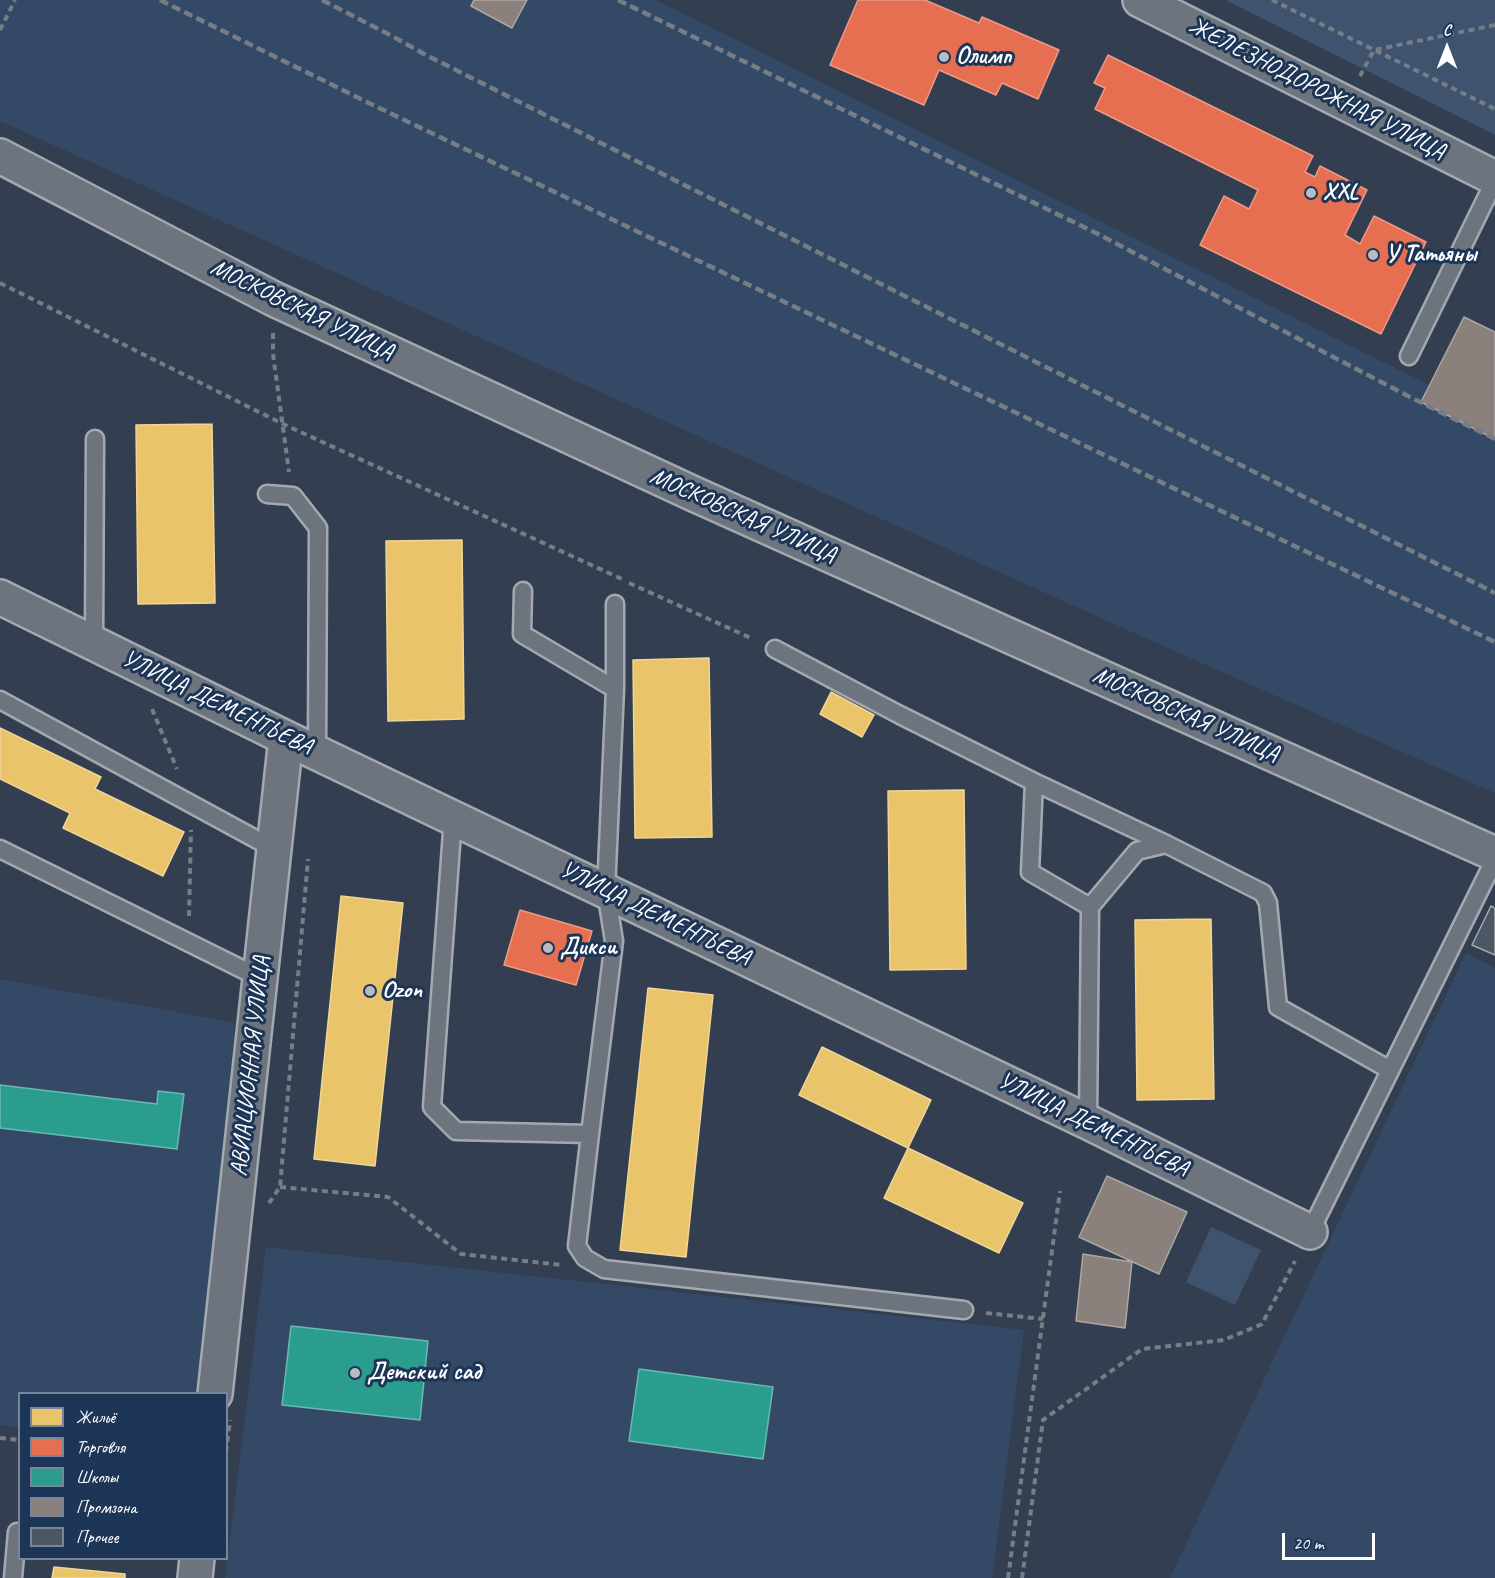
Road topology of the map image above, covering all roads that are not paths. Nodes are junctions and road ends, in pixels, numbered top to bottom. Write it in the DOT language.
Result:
graph roads {
  1 [pos="1140,0"];
  2 [pos="0,156"];
  3 [pos="1495,179"];
  4 [pos="1408,357"];
  5 [pos="94,439"];
  6 [pos="267,494"];
  7 [pos="523,591"];
  8 [pos="0,597"];
  9 [pos="615,603"];
  10 [pos="94,643"];
  11 [pos="775,649"];
  12 [pos="615,689"];
  13 [pos="0,700"];
  14 [pos="286,738"];
  15 [pos="317,752"];
  16 [pos="1034,782"];
  17 [pos="453,818"];
  18 [pos="1166,844"];
  19 [pos="0,849"];
  20 [pos="274,849"];
  21 [pos="1495,856"];
  22 [pos="606,891"];
  23 [pos="1090,907"];
  24 [pos="260,978"];
  25 [pos="1390,1070"];
  26 [pos="1088,1122"];
  27 [pos="590,1134"];
  28 [pos="1310,1232"];
  29 [pos="964,1310"];
  30 [pos="215,1392"];
  31 [pos="0,1530"];
  32 [pos="18,1532"];
  33 [pos="197,1560"];
  34 [pos="13,1578"];
  35 [pos="195,1578"];
  1 -- 3 [label="street, ЖЕЛЕЗНОДОРОЖНАЯ УЛИЦА"];
  2 -- 21 [label="street, МОСКОВСКАЯ УЛИЦА"];
  3 -- 4 [label="lane"];
  5 -- 10 [label="lane"];
  6 -- 15 [label="lane"];
  7 -- 12 [label="lane"];
  8 -- 10 [label="street, УЛИЦА ДЕМЕНТЬЕВА"];
  9 -- 12 [label="lane"];
  10 -- 14 [label="street, УЛИЦА ДЕМЕНТЬЕВА"];
  11 -- 16 [label="lane"];
  12 -- 22 [label="lane"];
  13 -- 20 [label="lane"];
  14 -- 15 [label="street, УЛИЦА ДЕМЕНТЬЕВА"];
  14 -- 20 [label="street, АВИАЦИОННАЯ УЛИЦА"];
  15 -- 17 [label="street, УЛИЦА ДЕМЕНТЬЕВА"];
  16 -- 18 [label="lane"];
  16 -- 23 [label="lane"];
  17 -- 22 [label="street, УЛИЦА ДЕМЕНТЬЕВА"];
  17 -- 27 [label="lane"];
  18 -- 23 [label="lane"];
  18 -- 25 [label="lane"];
  19 -- 24 [label="lane"];
  20 -- 24 [label="street, АВИАЦИОННАЯ УЛИЦА"];
  21 -- 25 [label="lane"];
  22 -- 26 [label="street, УЛИЦА ДЕМЕНТЬЕВА"];
  22 -- 27 [label="lane"];
  23 -- 26 [label="lane"];
  24 -- 30 [label="street, АВИАЦИОННАЯ УЛИЦА"];
  25 -- 28 [label="lane"];
  26 -- 28 [label="street, УЛИЦА ДЕМЕНТЬЕВА"];
  27 -- 29 [label="lane"];
  31 -- 32 [label="lane"];
  32 -- 34 [label="lane"];
  33 -- 35 [label="street"];
}
